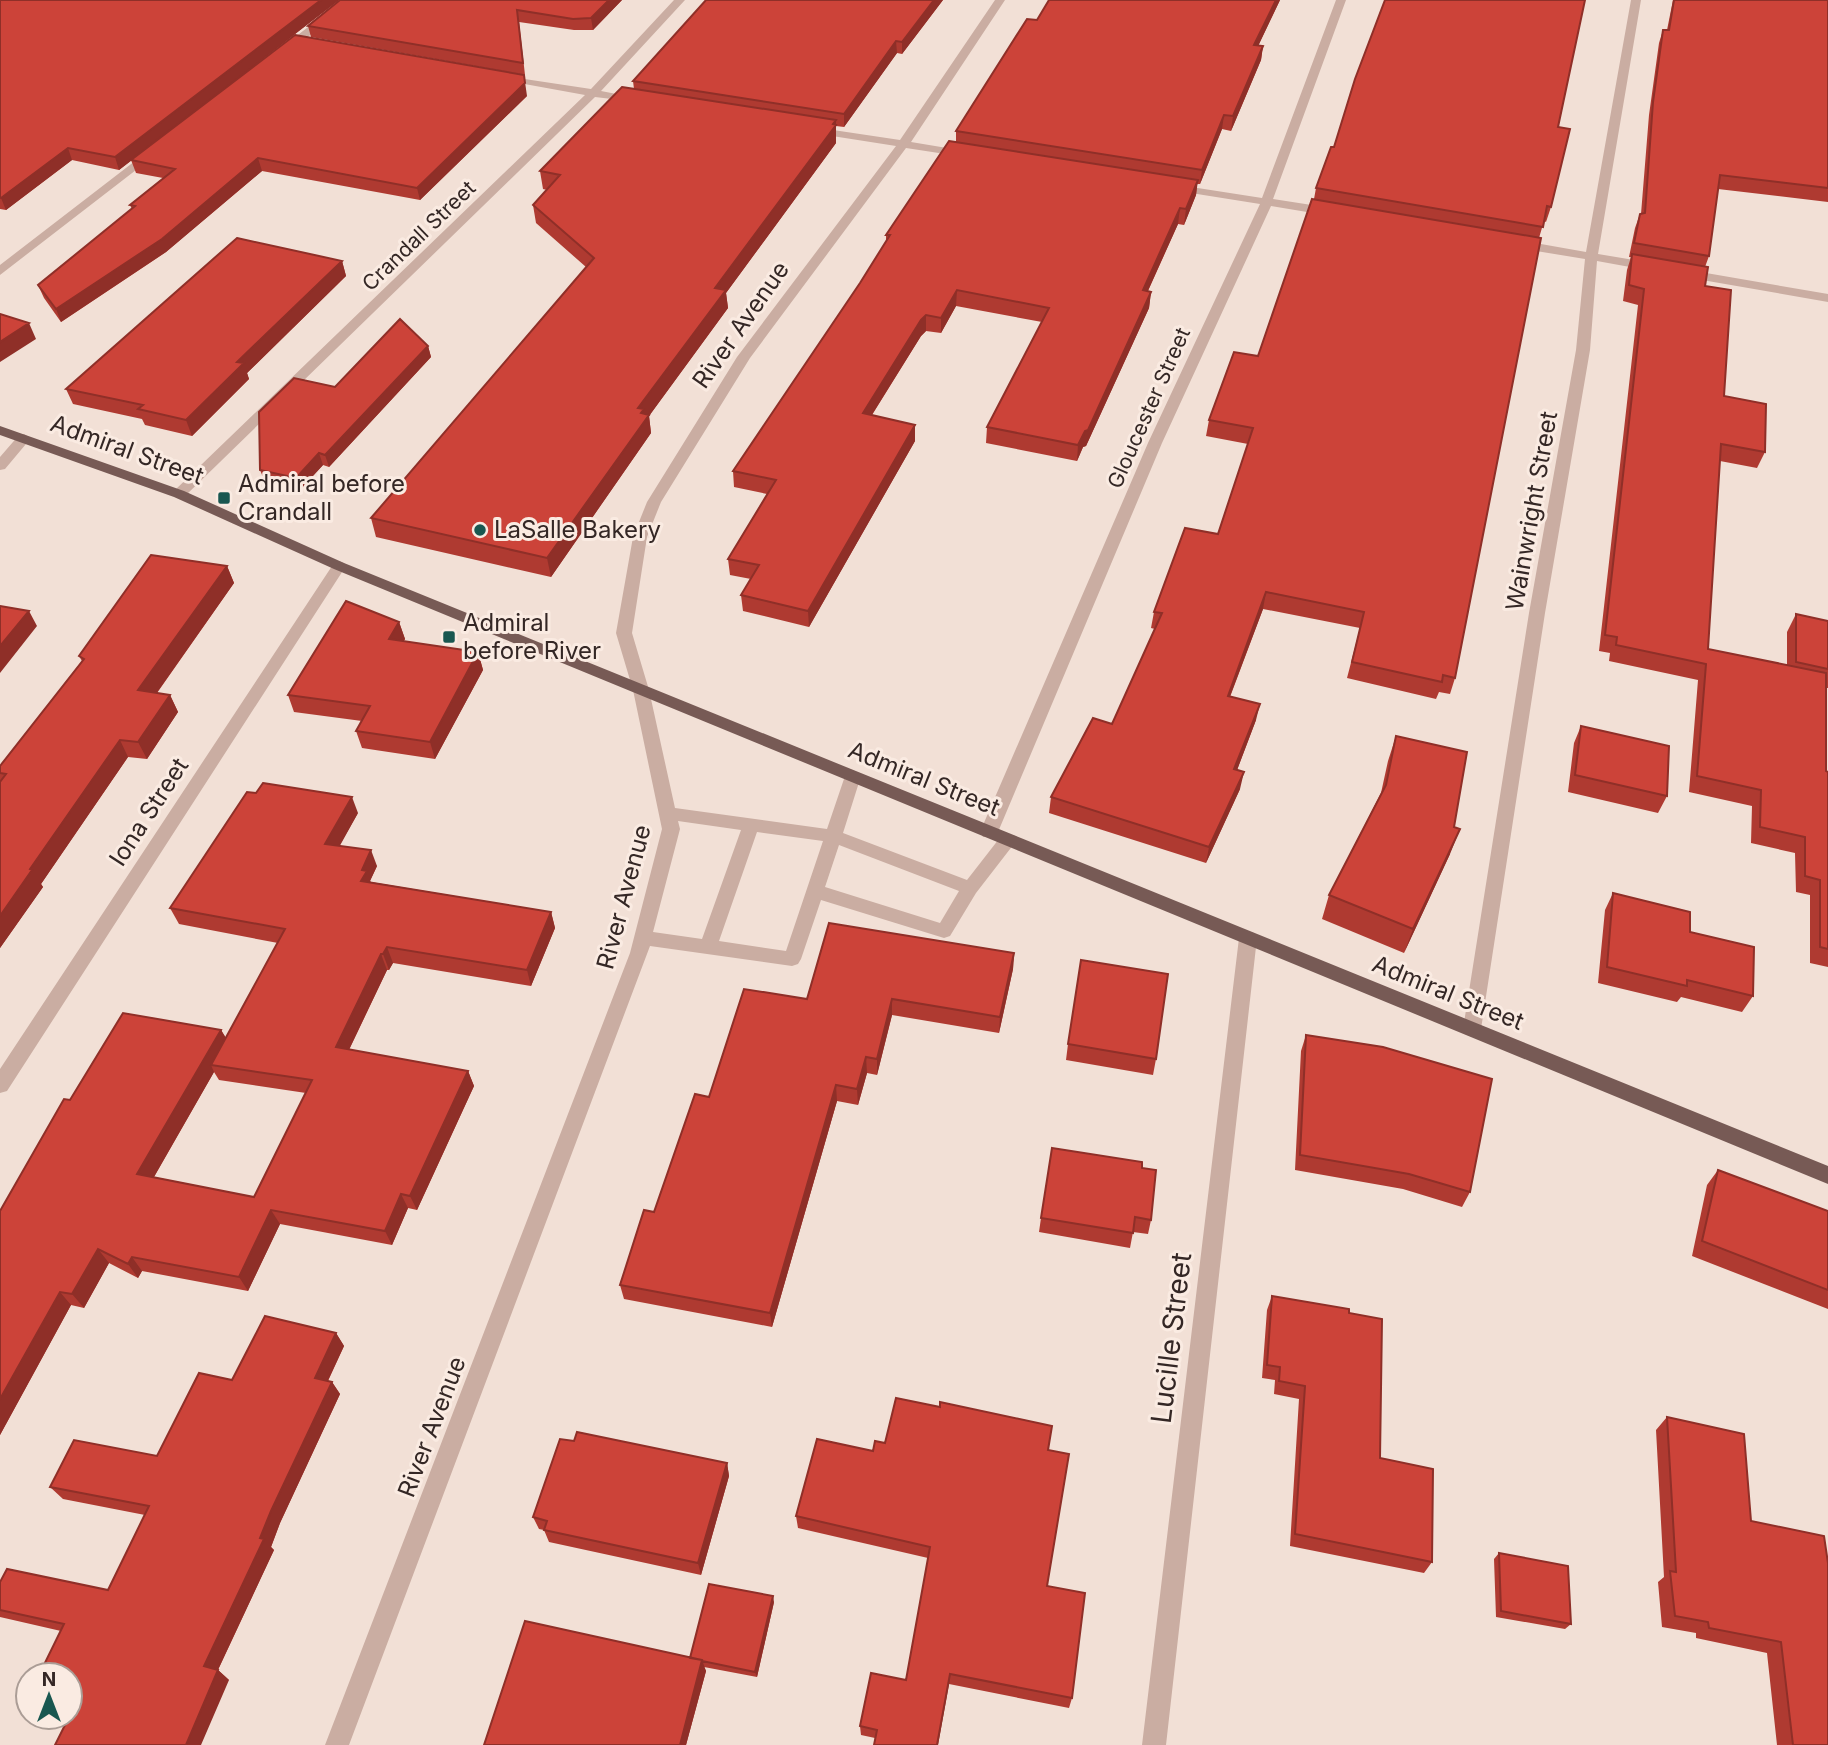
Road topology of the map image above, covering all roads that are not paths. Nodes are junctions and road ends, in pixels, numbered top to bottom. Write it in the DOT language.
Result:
graph roads {
  1 [pos="349,0"];
  2 [pos="680,0"];
  3 [pos="1000,0"];
  4 [pos="1341,0"];
  5 [pos="1636,0"];
  6 [pos="297,41"];
  7 [pos="311,43"];
  8 [pos="275,58"];
  9 [pos="485,74"];
  10 [pos="593,93"];
  11 [pos="647,102"];
  12 [pos="796,127"];
  13 [pos="165,143"];
  14 [pos="903,145"];
  15 [pos="984,157"];
  16 [pos="1160,184"];
  17 [pos="1267,201"];
  18 [pos="1348,215"];
  19 [pos="1510,243"];
  20 [pos="1591,257"];
  21 [pos="0,271"];
  22 [pos="1828,298"];
  23 [pos="0,430"];
  24 [pos="24,438"];
  25 [pos="0,466"];
  26 [pos="179,494"];
  27 [pos="339,566"];
  28 [pos="641,690"];
  29 [pos="853,776"];
  30 [pos="668,813"];
  31 [pos="751,825"];
  32 [pos="989,832"];
  33 [pos="833,836"];
  34 [pos="1008,840"];
  35 [pos="970,888"];
  36 [pos="815,891"];
  37 [pos="643,938"];
  38 [pos="1248,938"];
  39 [pos="708,947"];
  40 [pos="1472,1030"];
  41 [pos="0,1085"];
  42 [pos="1828,1175"];
  43 [pos="337,1745"];
  44 [pos="1154,1745"];
  1 -- 6 [label="street"];
  2 -- 10 [label="street, Crandall Street"];
  3 -- 14 [label="street, River Avenue"];
  4 -- 17 [label="street, Gloucester Street"];
  5 -- 20 [label="street, Wainwright Street"];
  6 -- 7 [label="street"];
  6 -- 8 [label="street"];
  9 -- 10 [label="street"];
  10 -- 11 [label="street"];
  10 -- 26 [label="street, Crandall Street"];
  12 -- 14 [label="street"];
  13 -- 21 [label="street"];
  14 -- 15 [label="street"];
  14 -- 28 [label="street, River Avenue"];
  16 -- 17 [label="street"];
  17 -- 18 [label="street"];
  17 -- 32 [label="street, Gloucester Street"];
  19 -- 20 [label="street"];
  20 -- 22 [label="street"];
  20 -- 40 [label="street, Wainwright Street"];
  23 -- 24 [label="main road, Admiral Street"];
  24 -- 25 [label="street"];
  24 -- 26 [label="main road, Admiral Street"];
  26 -- 27 [label="main road, Admiral Street"];
  27 -- 28 [label="main road, Admiral Street"];
  27 -- 41 [label="street, Iona Street"];
  28 -- 29 [label="main road, Admiral Street"];
  28 -- 30 [label="street, River Avenue"];
  29 -- 32 [label="main road, Admiral Street"];
  29 -- 33 [label="street"];
  30 -- 31 [label="street"];
  30 -- 37 [label="street, River Avenue"];
  31 -- 33 [label="street"];
  31 -- 39 [label="street"];
  32 -- 34 [label="main road, Admiral Street"];
  33 -- 35 [label="street"];
  33 -- 36 [label="street"];
  34 -- 35 [label="street"];
  34 -- 38 [label="main road, Admiral Street"];
  35 -- 36 [label="street"];
  36 -- 39 [label="street"];
  37 -- 39 [label="street"];
  37 -- 43 [label="street, River Avenue"];
  38 -- 40 [label="main road, Admiral Street"];
  38 -- 44 [label="street, Lucille Street"];
  40 -- 42 [label="main road, Admiral Street"];
}
